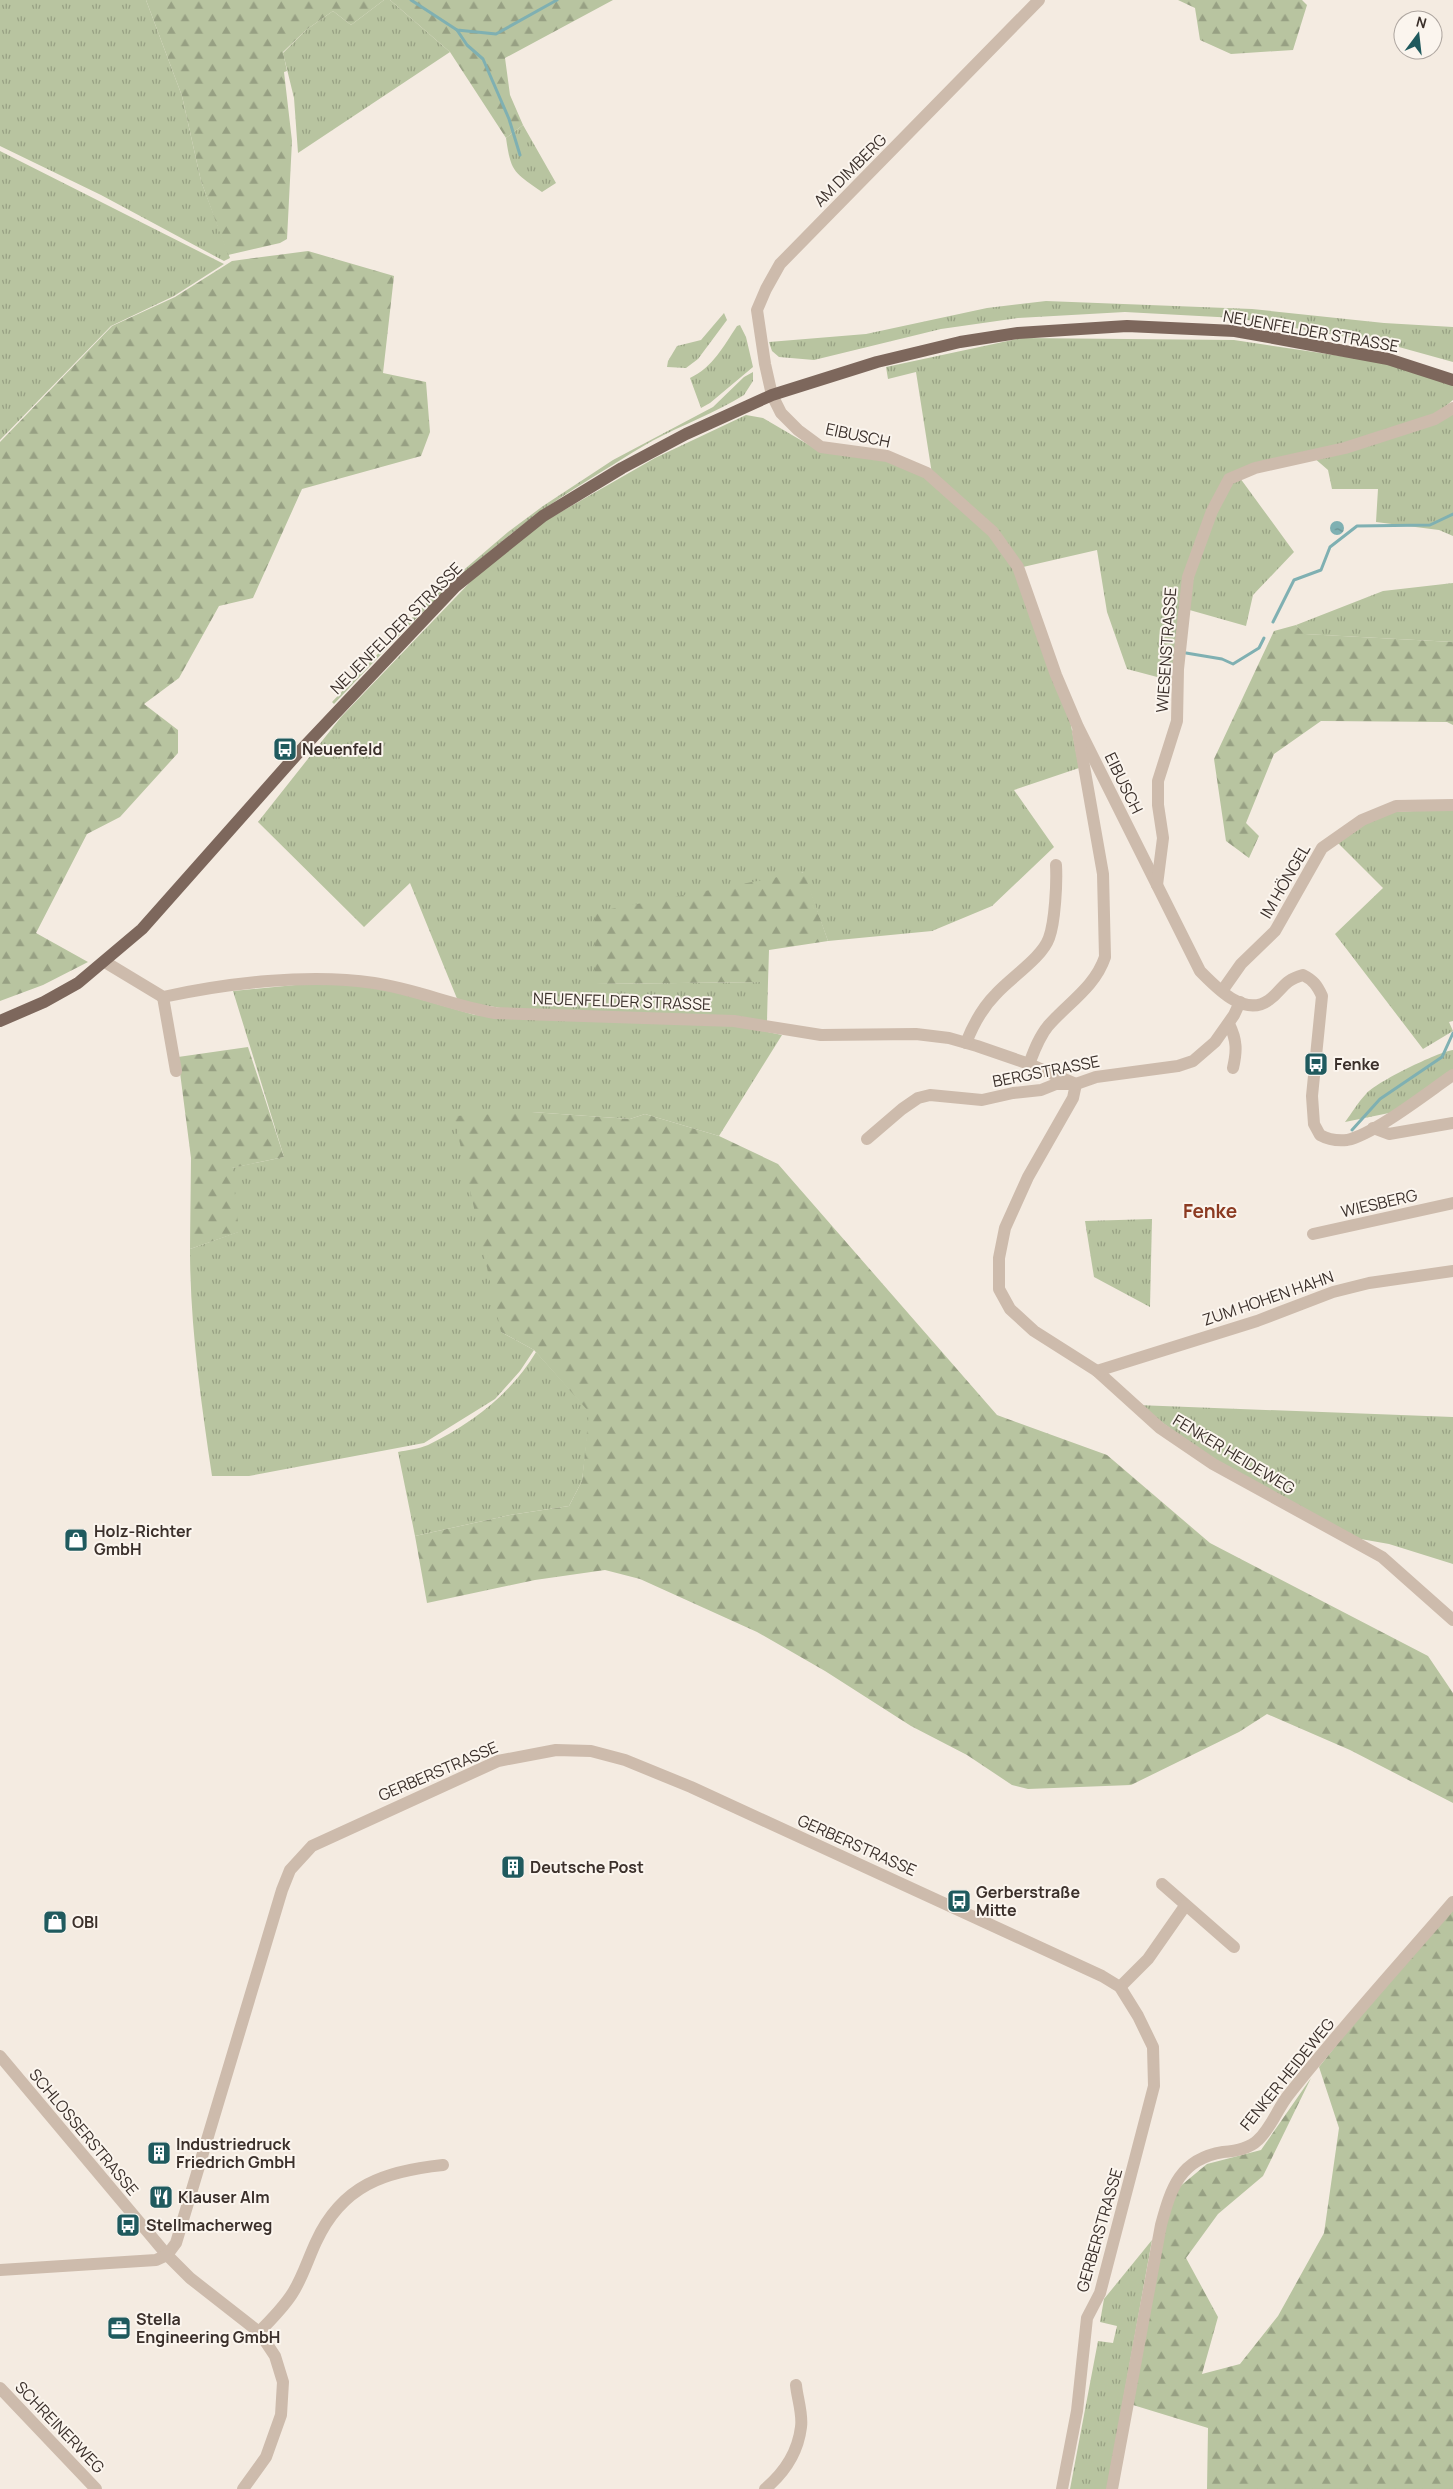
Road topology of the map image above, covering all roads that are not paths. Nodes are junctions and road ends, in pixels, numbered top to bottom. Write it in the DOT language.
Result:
graph roads {
  1 [pos="1039,0"];
  2 [pos="1453,380"];
  3 [pos="772,395"];
  4 [pos="1453,408"];
  5 [pos="1078,728"];
  6 [pos="1453,806"];
  7 [pos="1056,865"];
  8 [pos="1157,884"];
  9 [pos="105,962"];
  10 [pos="1222,991"];
  11 [pos="163,996"];
  12 [pos="1240,1002"];
  13 [pos="0,1021"];
  14 [pos="1228,1024"];
  15 [pos="966,1043"];
  16 [pos="1029,1064"];
  17 [pos="1233,1068"];
  18 [pos="176,1071"];
  19 [pos="1453,1075"];
  20 [pos="1076,1084"];
  21 [pos="1453,1123"];
  22 [pos="1373,1128"];
  23 [pos="866,1138"];
  24 [pos="1453,1203"];
  25 [pos="1313,1234"];
  26 [pos="1453,1271"];
  27 [pos="1097,1370"];
  28 [pos="1453,1620"];
  29 [pos="1162,1884"];
  30 [pos="1453,1902"];
  31 [pos="1186,1906"];
  32 [pos="1234,1947"];
  33 [pos="1120,1987"];
  34 [pos="0,2056"];
  35 [pos="443,2165"];
  36 [pos="167,2255"];
  37 [pos="0,2270"];
  38 [pos="259,2332"];
  39 [pos="796,2384"];
  40 [pos="0,2388"];
  41 [pos="96,2489"];
  42 [pos="243,2489"];
  43 [pos="765,2489"];
  44 [pos="1062,2489"];
  45 [pos="1112,2489"];
  1 -- 3 [label="street, AM DIMBERG"];
  2 -- 3 [label="main road, NEUENFELDER STRASSE"];
  3 -- 5 [label="street, EIBUSCH"];
  3 -- 9 [label="main road, NEUENFELDER STRASSE"];
  4 -- 8 [label="street, WIESENSTRASSE"];
  5 -- 8 [label="street, EIBUSCH"];
  5 -- 16 [label="street"];
  6 -- 10 [label="street, IM HÖNGEL"];
  7 -- 15 [label="street"];
  8 -- 10 [label="street, EIBUSCH"];
  9 -- 11 [label="street"];
  9 -- 13 [label="main road, NEUENFELDER STRASSE"];
  10 -- 12 [label="street, EIBUSCH"];
  11 -- 15 [label="street, NEUENFELDER STRASSE"];
  11 -- 18 [label="street"];
  12 -- 14 [label="street, BERGSTRASSE"];
  12 -- 22 [label="street, EIBUSCH"];
  14 -- 17 [label="street"];
  14 -- 20 [label="street, BERGSTRASSE"];
  15 -- 16 [label="street, NEUENFELDER STRASSE"];
  16 -- 20 [label="street, NEUENFELDER STRASSE"];
  19 -- 22 [label="street"];
  20 -- 23 [label="street, BERGSTRASSE"];
  20 -- 27 [label="street, FENKER HEIDEWEG"];
  21 -- 22 [label="street"];
  24 -- 25 [label="street, WIESBERG"];
  26 -- 27 [label="street, ZUM HOHEN HAHN"];
  27 -- 28 [label="street, FENKER HEIDEWEG"];
  29 -- 31 [label="street"];
  30 -- 45 [label="street, FENKER HEIDEWEG"];
  31 -- 32 [label="street"];
  31 -- 33 [label="street"];
  33 -- 36 [label="street, GERBERSTRASSE"];
  33 -- 44 [label="street, GERBERSTRASSE"];
  34 -- 36 [label="street, SCHLOSSERSTRASSE"];
  35 -- 38 [label="street"];
  36 -- 37 [label="street"];
  36 -- 38 [label="street, SCHLOSSERSTRASSE"];
  38 -- 42 [label="street, SCHLOSSERSTRASSE"];
  39 -- 43 [label="street"];
  40 -- 41 [label="street, SCHREINERWEG"];
}
